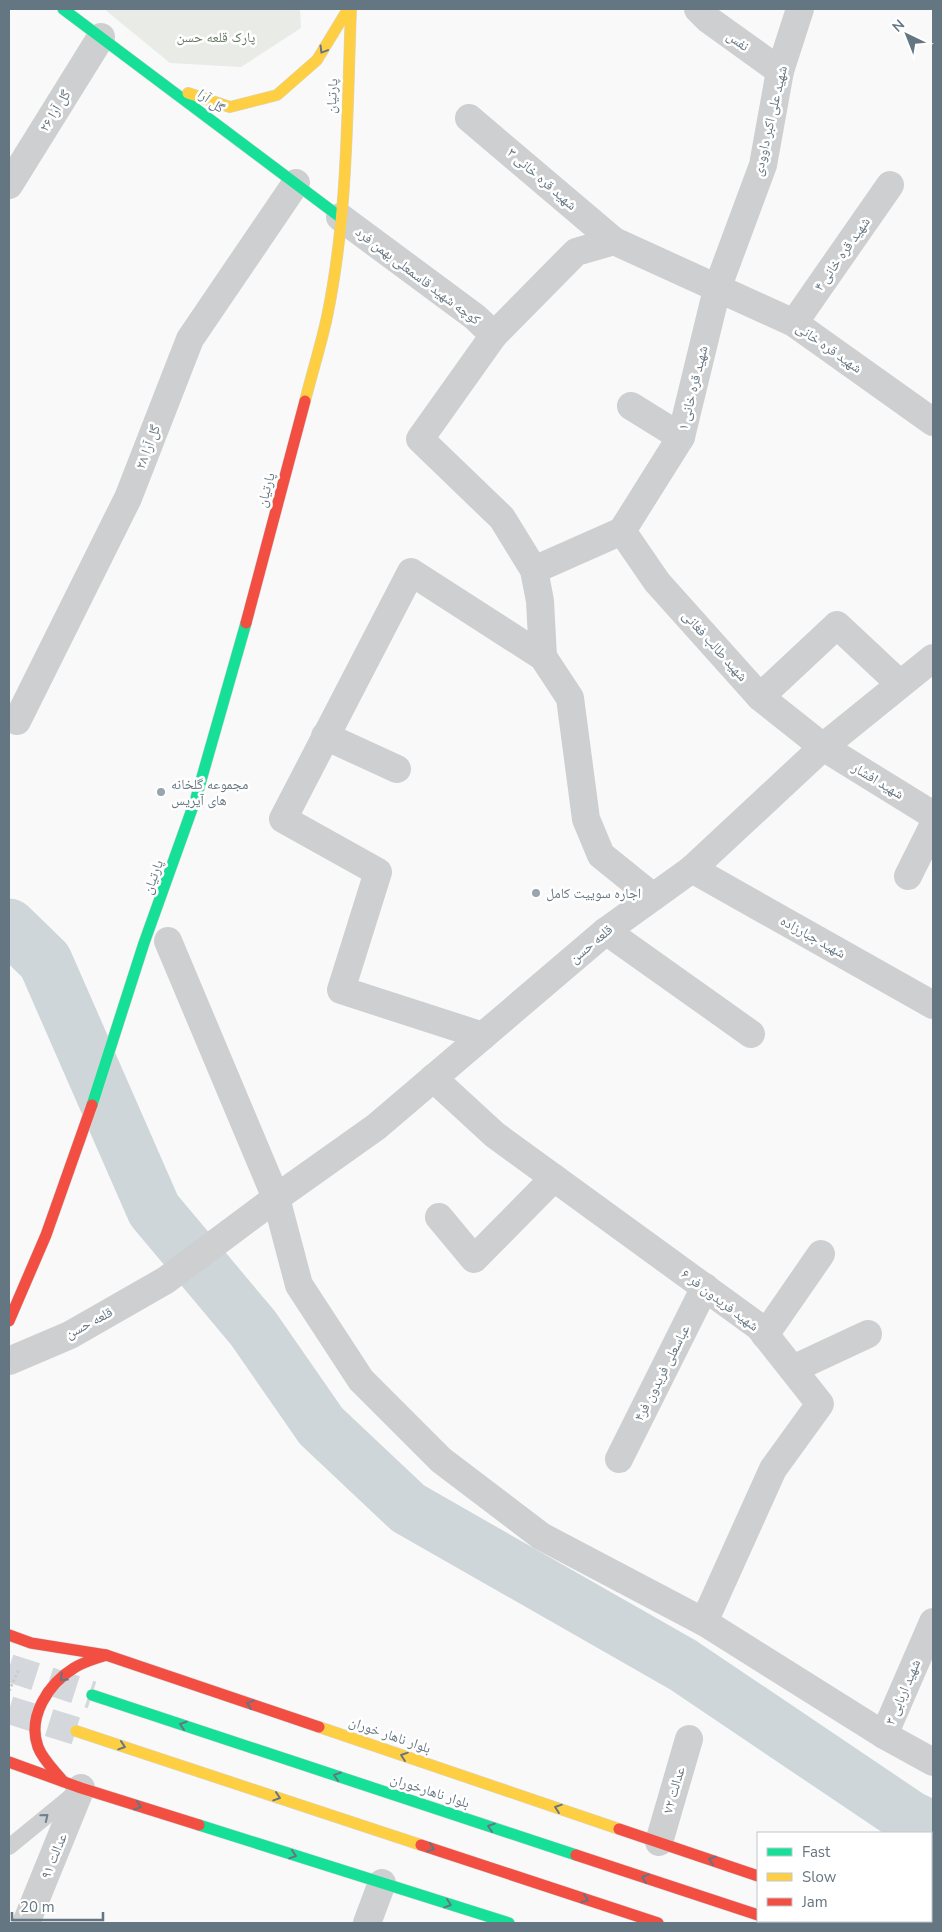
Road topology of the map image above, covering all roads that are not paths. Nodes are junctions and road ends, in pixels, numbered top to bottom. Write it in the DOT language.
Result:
graph roads {
  1 [pos="63,9"];
  2 [pos="350,9"];
  3 [pos="698,9"];
  4 [pos="800,9"];
  5 [pos="101,37"];
  6 [pos="780,71"];
  7 [pos="168,87"];
  8 [pos="469,118"];
  9 [pos="296,183"];
  10 [pos="9,185"];
  11 [pos="890,185"];
  12 [pos="340,217"];
  13 [pos="614,241"];
  14 [pos="717,289"];
  15 [pos="794,323"];
  16 [pos="494,335"];
  17 [pos="631,406"];
  18 [pos="933,422"];
  19 [pos="681,437"];
  20 [pos="622,531"];
  21 [pos="534,570"];
  22 [pos="543,657"];
  23 [pos="933,658"];
  24 [pos="900,684"];
  25 [pos="760,697"];
  26 [pos="18,721"];
  27 [pos="325,736"];
  28 [pos="823,747"];
  29 [pos="397,770"];
  30 [pos="933,815"];
  31 [pos="933,826"];
  32 [pos="692,869"];
  33 [pos="908,876"];
  34 [pos="653,897"];
  35 [pos="606,931"];
  36 [pos="168,941"];
  37 [pos="933,1005"];
  38 [pos="752,1034"];
  39 [pos="483,1036"];
  40 [pos="433,1078"];
  41 [pos="554,1178"];
  42 [pos="276,1198"];
  43 [pos="440,1217"];
  44 [pos="821,1254"];
  45 [pos="705,1287"];
  46 [pos="12,1307"];
  47 [pos="868,1334"];
  48 [pos="765,1335"];
  49 [pos="9,1360"];
  50 [pos="793,1369"];
  51 [pos="619,1459"];
  52 [pos="704,1622"];
  53 [pos="933,1622"];
  54 [pos="9,1635"];
  55 [pos="106,1655"];
  56 [pos="92,1695"];
  57 [pos="76,1731"];
  58 [pos="884,1735"];
  59 [pos="689,1739"];
  60 [pos="9,1762"];
  61 [pos="933,1762"];
  62 [pos="72,1784"];
  63 [pos="659,1842"];
  64 [pos="9,1846"];
  65 [pos="757,1876"];
  66 [pos="382,1883"];
  67 [pos="757,1915"];
  68 [pos="26,1923"];
  69 [pos="366,1923"];
  70 [pos="509,1923"];
  71 [pos="658,1923"];
  1 -- 5 [label="main road, گل آرا"];
  2 -- 7 [label="main road, one-way"];
  2 -- 12 [label="main road, پارتیان"];
  3 -- 6 [label="street, نفس"];
  4 -- 6 [label="street, شهید علی اکبر داوودی"];
  5 -- 7 [label="main road, گل آرا"];
  5 -- 10 [label="street, ۲۶ گل آرا"];
  6 -- 14 [label="street, شهید علی اکبر داوودی"];
  7 -- 9 [label="main road, گل آرا"];
  8 -- 13 [label="street, شهید قره خانی ۳"];
  9 -- 12 [label="main road, گل آرا"];
  9 -- 26 [label="street, ۲۸ گل آرا"];
  11 -- 15 [label="street, ۴ شهید قره خانی"];
  12 -- 16 [label="street, کوچه شهید قاسمعلی بهمن فرد"];
  12 -- 46 [label="main road, پارتیان"];
  13 -- 14 [label="street, شهید قره خانی ۳"];
  13 -- 16 [label="street"];
  14 -- 15 [label="street, شهید قره خانی"];
  14 -- 19 [label="street, ۱ شهید قره خانی"];
  15 -- 18 [label="street, شهید قره خانی"];
  16 -- 21 [label="street"];
  17 -- 19 [label="street"];
  19 -- 20 [label="street, ۱ شهید قره خانی"];
  20 -- 21 [label="street"];
  20 -- 25 [label="street, شهید طالب فغانی"];
  21 -- 22 [label="street"];
  22 -- 27 [label="street"];
  22 -- 34 [label="street"];
  23 -- 24 [label="street, قلعه حسن"];
  24 -- 25 [label="street"];
  24 -- 28 [label="street, قلعه حسن"];
  25 -- 28 [label="street, شهید طالب فغانی"];
  27 -- 29 [label="street"];
  27 -- 39 [label="street"];
  28 -- 30 [label="street, شهید افشار"];
  28 -- 32 [label="street, قلعه حسن"];
  31 -- 33 [label="street"];
  32 -- 34 [label="street, قلعه حسن"];
  32 -- 37 [label="street, شهید جبارزاده"];
  34 -- 35 [label="street, قلعه حسن"];
  35 -- 38 [label="street"];
  35 -- 39 [label="street, قلعه حسن"];
  36 -- 42 [label="street"];
  39 -- 40 [label="street, قلعه حسن"];
  40 -- 41 [label="street, شهید فریدون فر ۶"];
  40 -- 42 [label="street, قلعه حسن"];
  41 -- 43 [label="street"];
  41 -- 45 [label="street, شهید فریدون فر ۶"];
  42 -- 49 [label="street, قلعه حسن"];
  42 -- 52 [label="street"];
  44 -- 48 [label="street"];
  45 -- 48 [label="street, شهید فریدون فر ۶"];
  45 -- 51 [label="street, عباسعلی فریدون فر۴"];
  47 -- 50 [label="street"];
  48 -- 50 [label="street, شهید فریدون فر ۶"];
  50 -- 52 [label="street, شهید فریدون فر ۶"];
  52 -- 58 [label="street"];
  53 -- 58 [label="street, شهید اربابی ۳"];
  54 -- 55 [label="main road, بلوار ناهار خوران"];
  55 -- 62 [label="main road, one-way"];
  63 -- 55 [label="main road, بلوار ناهار خوران, one-way"];
  67 -- 56 [label="main road, بلوار ناهارخوران, one-way"];
  57 -- 71 [label="main road, one-way"];
  58 -- 61 [label="street"];
  59 -- 63 [label="street, ۷۲ عدالت"];
  60 -- 62 [label="main road"];
  64 -- 62 [label="lane, one-way"];
  62 -- 66 [label="main road, one-way"];
  62 -- 68 [label="street, عدالت ۹۱"];
  65 -- 63 [label="main road, بلوار ناهار خوران, one-way"];
  66 -- 69 [label="street"];
  66 -- 70 [label="main road, one-way"];
}
